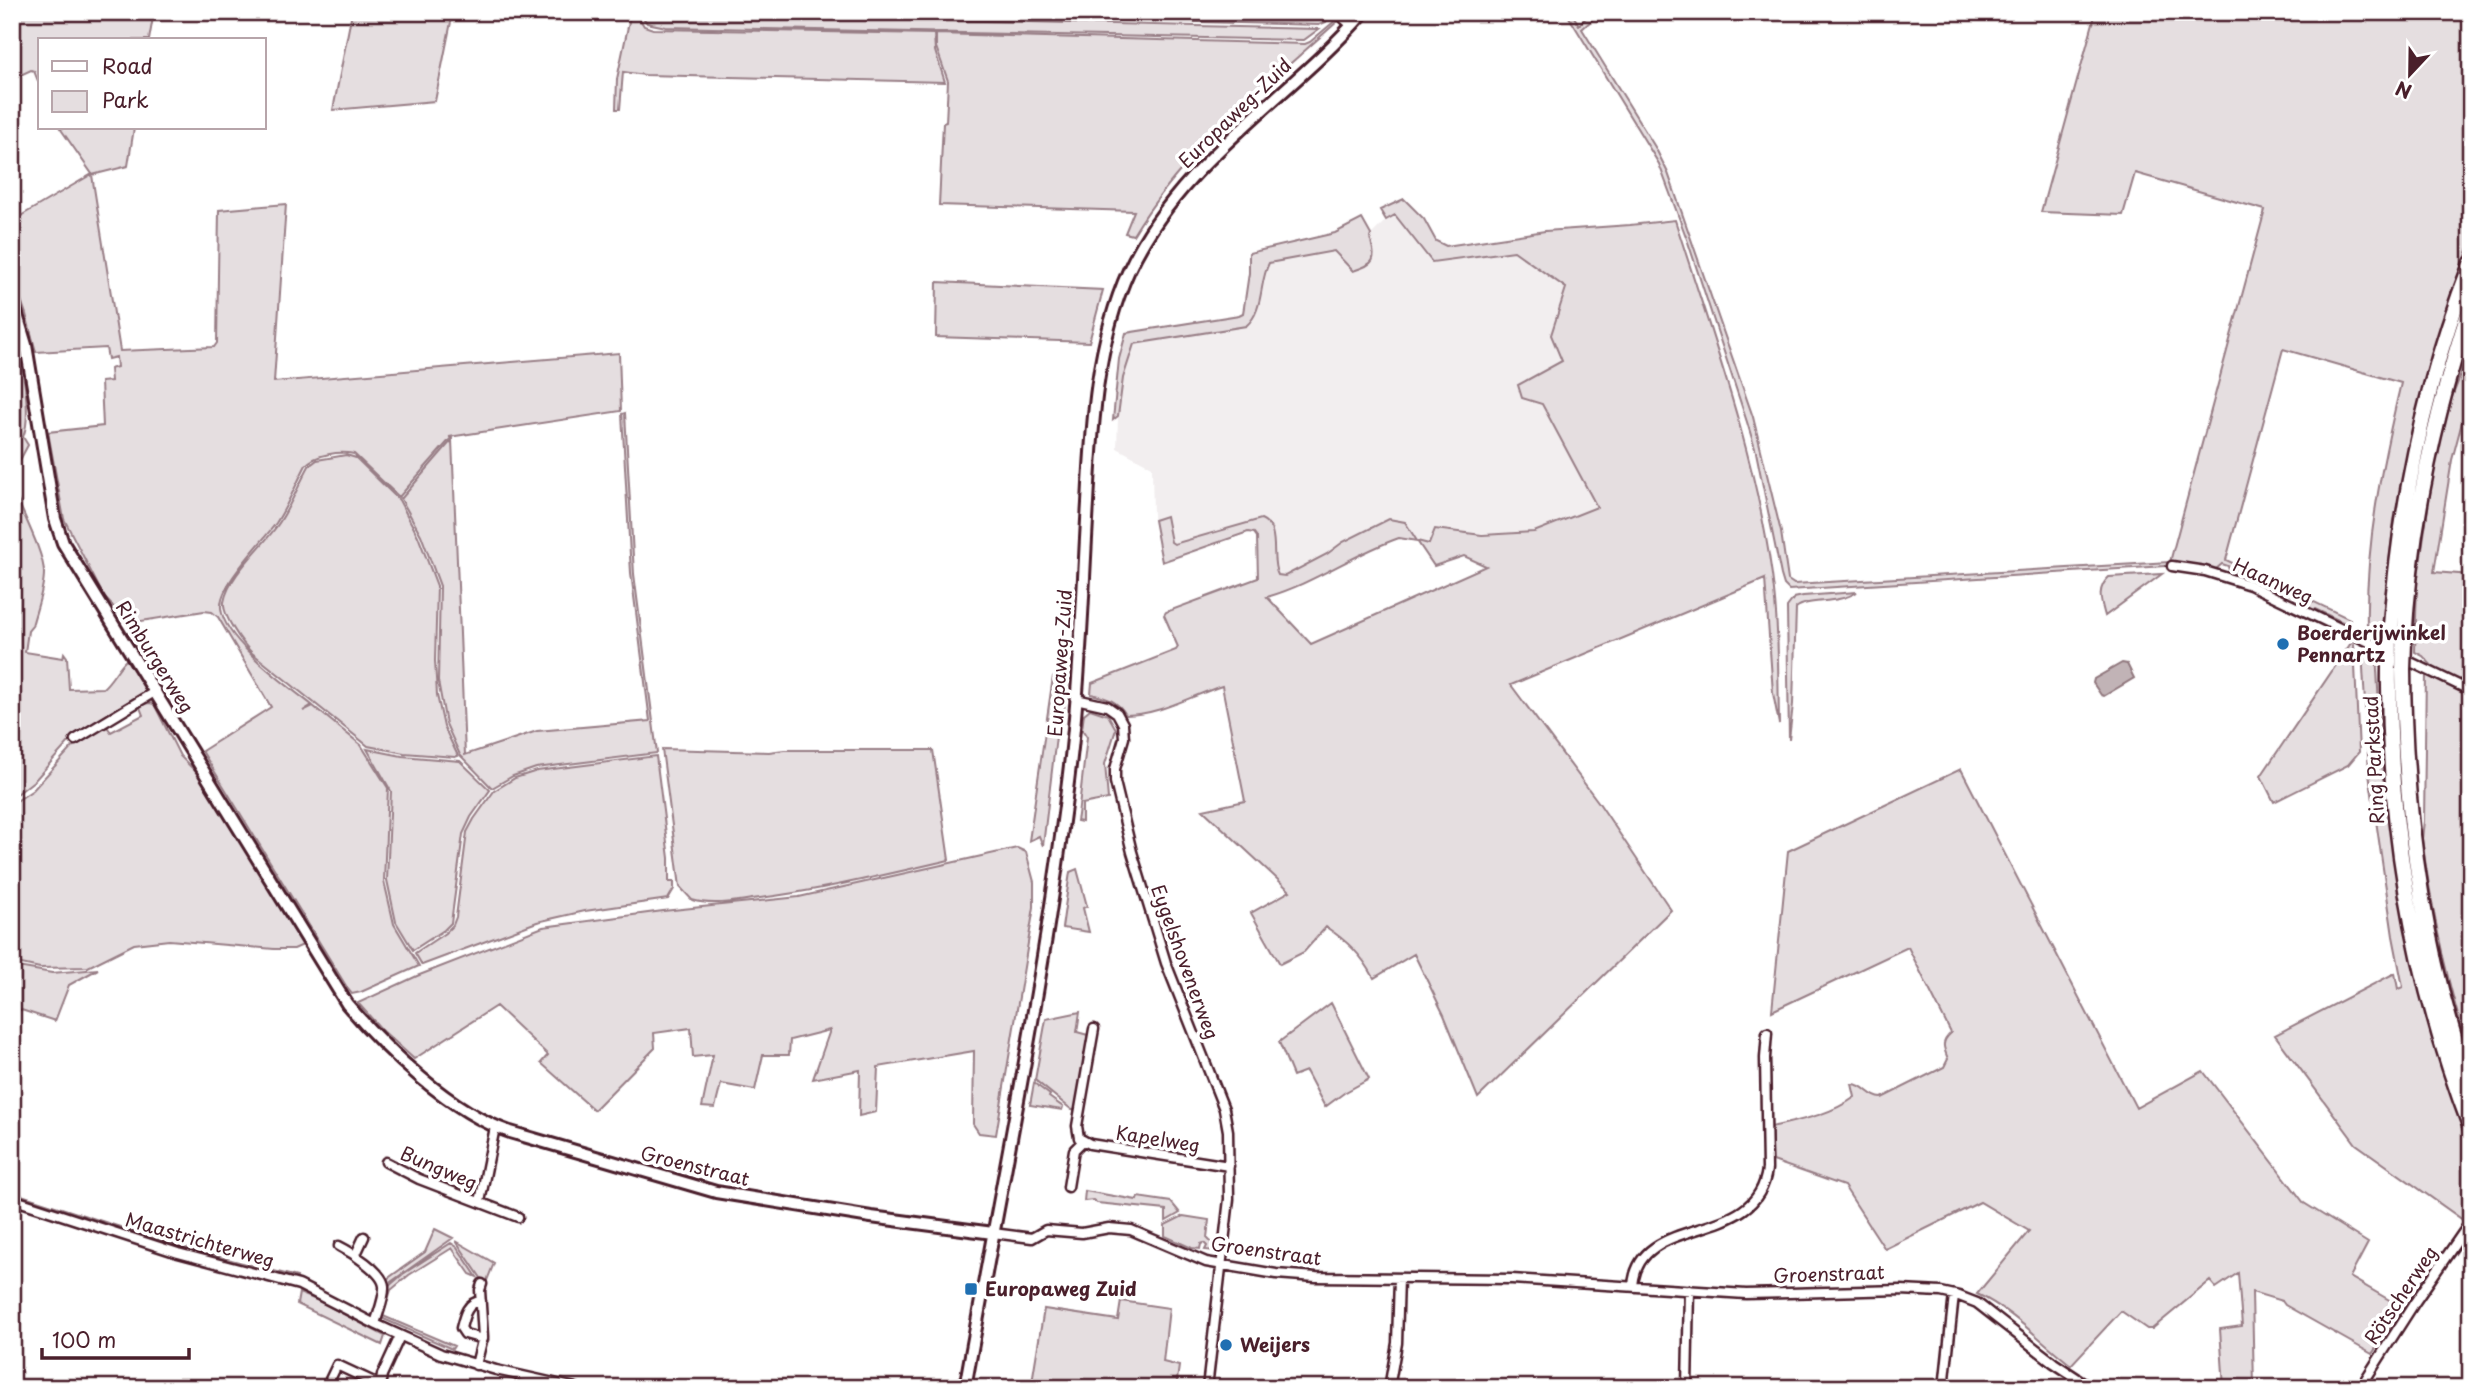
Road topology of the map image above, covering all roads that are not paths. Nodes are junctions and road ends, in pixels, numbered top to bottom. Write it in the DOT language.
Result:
graph roads {
  1 [pos="1337,12"];
  2 [pos="1364,12"];
  3 [pos="1352,26"];
  4 [pos="2471,264"];
  5 [pos="12,298"];
  6 [pos="2471,305"];
  7 [pos="2172,566"];
  8 [pos="2396,666"];
  9 [pos="156,691"];
  10 [pos="2471,691"];
  11 [pos="1076,699"];
  12 [pos="75,740"];
  13 [pos="347,1004"];
  14 [pos="1094,1029"];
  15 [pos="1767,1033"];
  16 [pos="2471,1088"];
  17 [pos="495,1127"];
  18 [pos="2471,1128"];
  19 [pos="1083,1141"];
  20 [pos="386,1162"];
  21 [pos="1229,1166"];
  22 [pos="1068,1187"];
  23 [pos="12,1199"];
  24 [pos="480,1202"];
  25 [pos="518,1217"];
  26 [pos="2471,1221"];
  27 [pos="993,1233"];
  28 [pos="363,1237"];
  29 [pos="339,1246"];
  30 [pos="356,1254"];
  31 [pos="1221,1266"];
  32 [pos="1399,1278"];
  33 [pos="482,1284"];
  34 [pos="1633,1286"];
  35 [pos="1689,1290"];
  36 [pos="1954,1295"];
  37 [pos="481,1301"];
  38 [pos="375,1324"];
  39 [pos="400,1336"];
  40 [pos="483,1339"];
  41 [pos="476,1365"];
  42 [pos="380,1387"];
  43 [pos="326,1388"];
  44 [pos="576,1388"];
  45 [pos="965,1388"];
  46 [pos="1207,1388"];
  47 [pos="1389,1388"];
  48 [pos="1687,1388"];
  49 [pos="1944,1388"];
  50 [pos="2092,1388"];
  51 [pos="2360,1388"];
  1 -- 3 [label="street"];
  2 -- 3 [label="street, Europaweg-Zuid"];
  3 -- 11 [label="street, Europaweg-Zuid"];
  4 -- 8 [label="highway, Ring Parkstad, bridge"];
  5 -- 9 [label="street, Rimburgerweg"];
  6 -- 8 [label="highway, Ring Parkstad, bridge"];
  7 -- 10 [label="street, Haanweg"];
  8 -- 16 [label="highway, Ring Parkstad"];
  8 -- 18 [label="highway, Ring Parkstad"];
  9 -- 12 [label="street"];
  9 -- 13 [label="street, Rimburgerweg"];
  11 -- 21 [label="street, Eygelshovenerweg"];
  11 -- 27 [label="street, Europaweg-Zuid"];
  13 -- 17 [label="street, Groenstraat"];
  14 -- 19 [label="street"];
  15 -- 34 [label="street"];
  17 -- 24 [label="street, Bungweg"];
  17 -- 27 [label="street, Groenstraat"];
  19 -- 21 [label="street, Kapelweg"];
  19 -- 22 [label="street"];
  20 -- 24 [label="street, Bungweg"];
  21 -- 31 [label="street, Eygelshovenerweg"];
  23 -- 38 [label="street, Maastrichterweg"];
  24 -- 25 [label="street, Bungweg"];
  26 -- 51 [label="street, Rötscherweg"];
  27 -- 31 [label="street, Groenstraat"];
  27 -- 45 [label="street, Europaweg-Zuid"];
  28 -- 30 [label="street"];
  29 -- 30 [label="street"];
  30 -- 38 [label="street"];
  31 -- 32 [label="street, Groenstraat"];
  31 -- 46 [label="street, Eygelshovenerweg"];
  32 -- 34 [label="street, Groenstraat"];
  32 -- 47 [label="street"];
  33 -- 37 [label="street"];
  34 -- 35 [label="street, Groenstraat"];
  35 -- 36 [label="street, Groenstraat"];
  35 -- 48 [label="street"];
  36 -- 49 [label="street"];
  36 -- 50 [label="street, Groenstraat"];
  37 -- 40 [label="street"];
  37 -- 40 [label="street"];
  38 -- 39 [label="street, Maastrichterweg"];
  39 -- 41 [label="street, Maastrichterweg"];
  39 -- 42 [label="street"];
  40 -- 41 [label="street"];
  41 -- 44 [label="street, Maastrichterweg"];
  42 -- 43 [label="street"];
}
